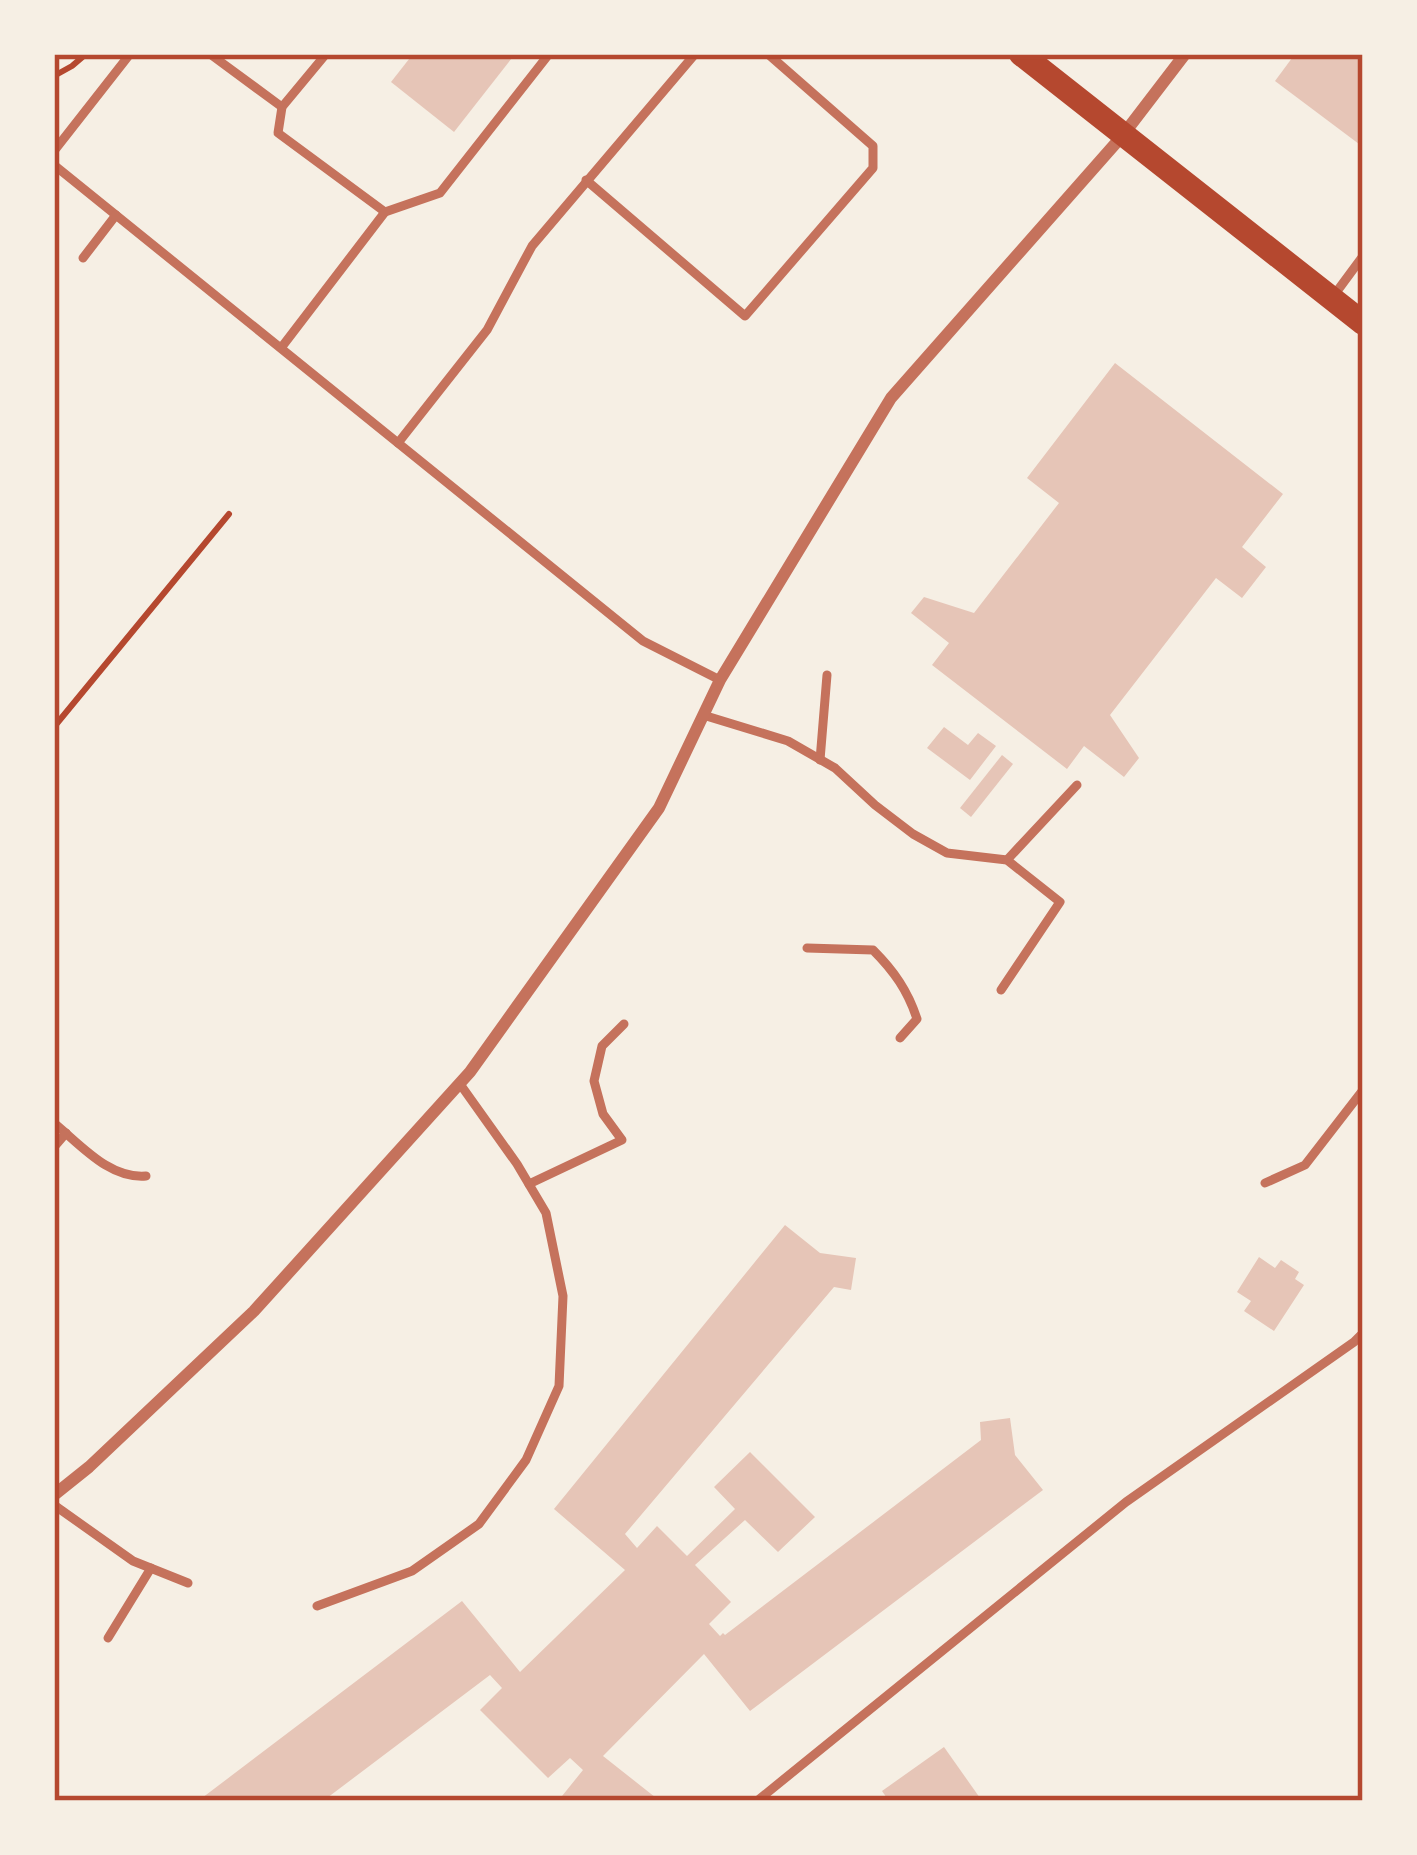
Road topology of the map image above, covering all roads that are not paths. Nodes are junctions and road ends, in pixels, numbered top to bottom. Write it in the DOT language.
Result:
graph roads {
  1 [pos="130,54"];
  2 [pos="210,54"];
  3 [pos="326,54"];
  4 [pos="549,54"];
  5 [pos="695,54"];
  6 [pos="768,54"];
  7 [pos="1022,54"];
  8 [pos="1185,54"];
  9 [pos="282,107"];
  10 [pos="1123,135"];
  11 [pos="54,151"];
  12 [pos="54,164"];
  13 [pos="586,181"];
  14 [pos="385,212"];
  15 [pos="116,215"];
  16 [pos="1363,256"];
  17 [pos="83,258"];
  18 [pos="1332,298"];
  19 [pos="1363,323"];
  20 [pos="280,349"];
  21 [pos="398,443"];
  22 [pos="827,675"];
  23 [pos="720,680"];
  24 [pos="703,715"];
  25 [pos="820,760"];
  26 [pos="1077,785"];
  27 [pos="1007,860"];
  28 [pos="807,948"];
  29 [pos="1001,990"];
  30 [pos="624,1024"];
  31 [pos="899,1037"];
  32 [pos="460,1084"];
  33 [pos="1363,1090"];
  34 [pos="54,1123"];
  35 [pos="66,1133"];
  36 [pos="54,1147"];
  37 [pos="146,1176"];
  38 [pos="1265,1183"];
  39 [pos="529,1184"];
  40 [pos="1363,1333"];
  41 [pos="54,1496"];
  42 [pos="54,1505"];
  43 [pos="151,1568"];
  44 [pos="188,1583"];
  45 [pos="317,1606"];
  46 [pos="108,1638"];
  47 [pos="757,1801"];
  1 -- 11 [label="lane"];
  2 -- 9 [label="lane"];
  3 -- 9 [label="lane"];
  4 -- 14 [label="lane"];
  5 -- 13 [label="lane"];
  6 -- 13 [label="lane"];
  7 -- 10 [label="main road"];
  8 -- 10 [label="street"];
  9 -- 14 [label="lane"];
  10 -- 18 [label="main road"];
  10 -- 23 [label="street"];
  12 -- 15 [label="lane"];
  13 -- 21 [label="lane"];
  14 -- 20 [label="lane"];
  15 -- 17 [label="lane"];
  15 -- 20 [label="lane"];
  16 -- 18 [label="lane"];
  18 -- 19 [label="main road"];
  20 -- 21 [label="lane"];
  21 -- 23 [label="lane"];
  22 -- 25 [label="lane"];
  23 -- 24 [label="street"];
  24 -- 25 [label="lane"];
  24 -- 32 [label="street"];
  25 -- 27 [label="lane"];
  26 -- 27 [label="lane"];
  27 -- 29 [label="lane"];
  28 -- 31 [label="lane"];
  30 -- 39 [label="lane"];
  32 -- 39 [label="lane"];
  32 -- 41 [label="street"];
  33 -- 38 [label="lane"];
  34 -- 35 [label="lane"];
  35 -- 36 [label="lane"];
  35 -- 37 [label="lane"];
  39 -- 45 [label="lane"];
  40 -- 47 [label="lane"];
  42 -- 43 [label="lane"];
  43 -- 44 [label="lane"];
  43 -- 46 [label="lane"];
}
